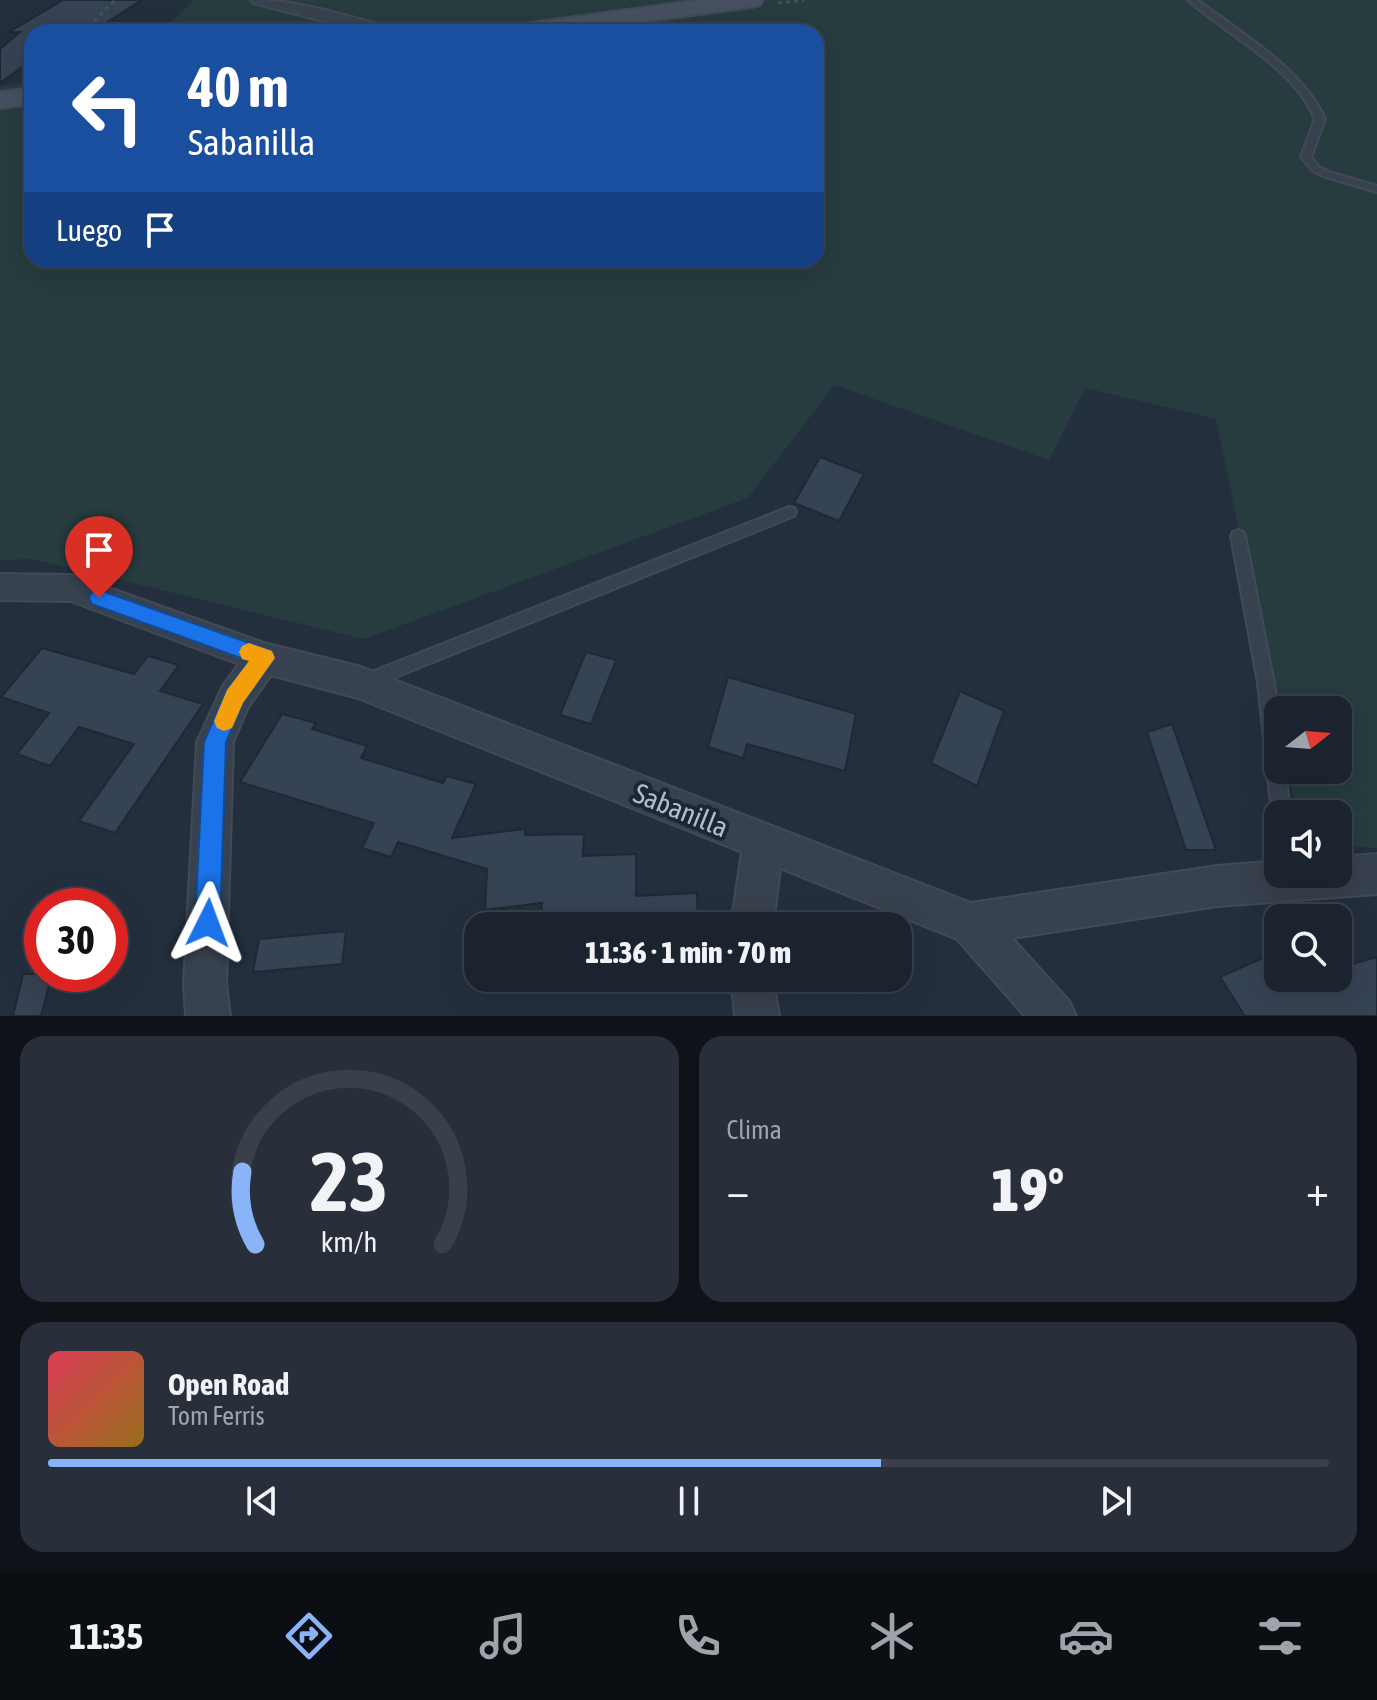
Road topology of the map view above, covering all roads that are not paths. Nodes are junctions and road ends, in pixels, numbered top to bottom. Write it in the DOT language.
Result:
graph roads {
  1 [pos="259,0"];
  2 [pos="752,0"];
  3 [pos="1192,0"];
  4 [pos="357,24"];
  5 [pos="574,24"];
  6 [pos="24,97"];
  7 [pos="0,100"];
  8 [pos="1377,189"];
  9 [pos="789,512"];
  10 [pos="1238,536"];
  11 [pos="0,587"];
  12 [pos="264,658"];
  13 [pos="361,683"];
  14 [pos="1279,800"];
  15 [pos="763,842"];
  16 [pos="1377,874"];
  17 [pos="1352,875"];
  18 [pos="1264,881"];
  19 [pos="754,912"];
  20 [pos="971,924"];
  21 [pos="754,992"];
  22 [pos="208,1016"];
  23 [pos="757,1016"];
  24 [pos="1054,1016"];
  1 -- 4 [label="street"];
  2 -- 5 [label="main road"];
  3 -- 8 [label="lane"];
  6 -- 7 [label="main road"];
  9 -- 13 [label="lane"];
  10 -- 14 [label="lane"];
  11 -- 12 [label="street, Sabanilla"];
  12 -- 13 [label="street, Sabanilla"];
  12 -- 22 [label="street"];
  13 -- 15 [label="street, Sabanilla"];
  15 -- 19 [label="street"];
  15 -- 20 [label="street, Sabanilla"];
  16 -- 17 [label="street"];
  18 -- 20 [label="street"];
  20 -- 24 [label="street"];
  21 -- 23 [label="street"];
}
